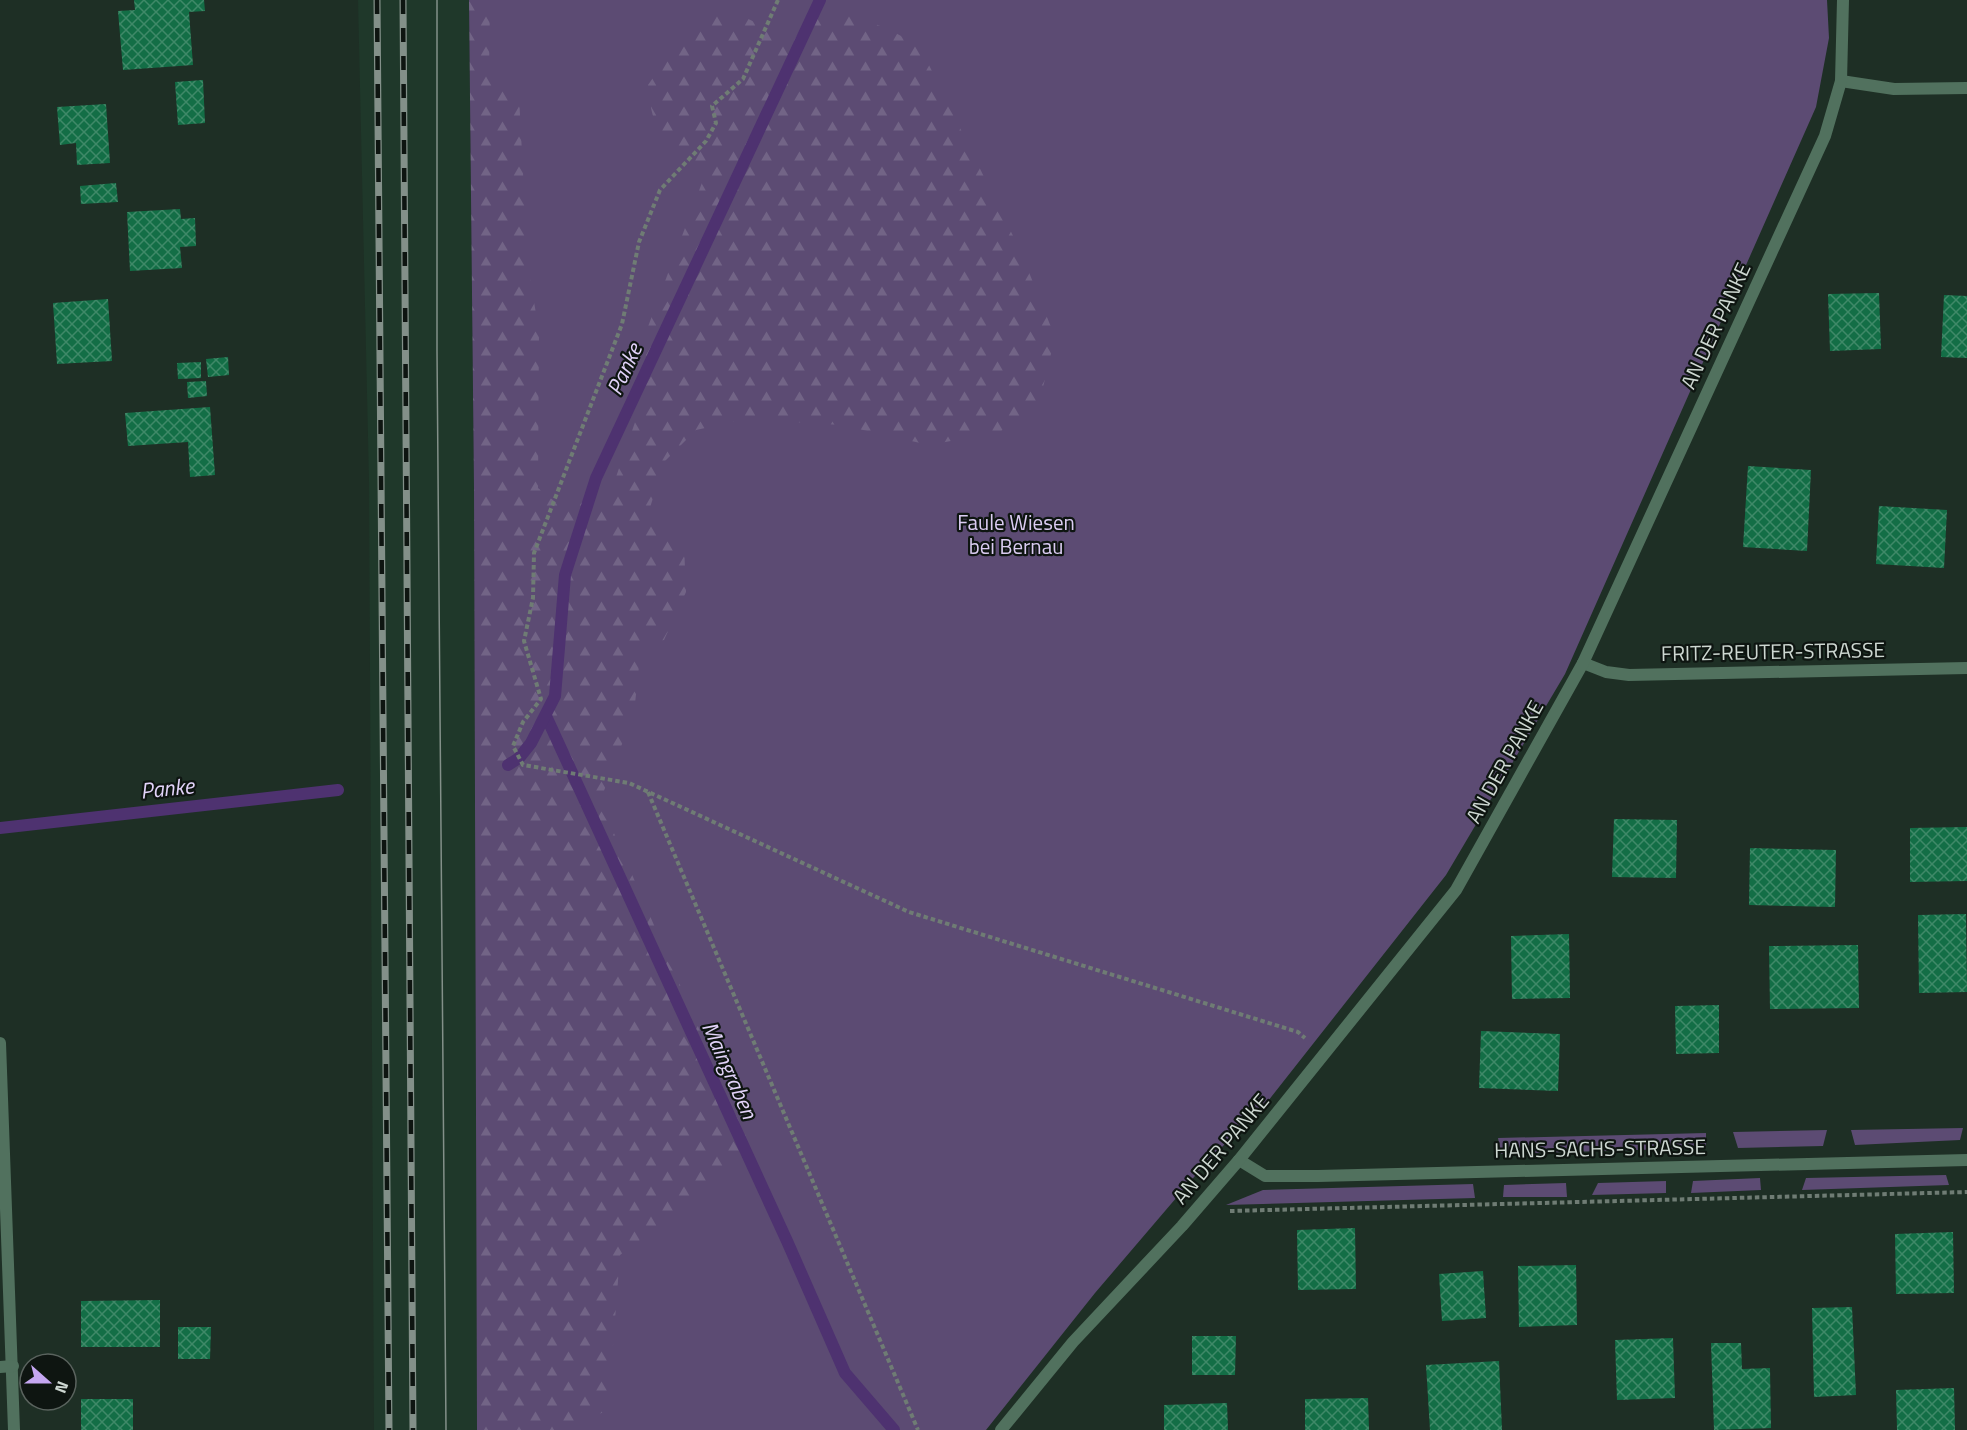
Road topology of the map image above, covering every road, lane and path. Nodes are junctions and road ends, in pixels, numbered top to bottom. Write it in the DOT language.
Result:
graph roads {
  1 [pos="778,0"];
  2 [pos="1842,0"];
  3 [pos="1842,81"];
  4 [pos="1967,88"];
  5 [pos="1582,663"];
  6 [pos="1967,668"];
  7 [pos="648,792"];
  8 [pos="0,1043"];
  9 [pos="1324,1054"];
  10 [pos="1239,1160"];
  11 [pos="1967,1160"];
  12 [pos="1967,1192"];
  13 [pos="1194,1212"];
  14 [pos="6,1366"];
  15 [pos="14,1430"];
  16 [pos="918,1430"];
  17 [pos="1001,1430"];
  1 -- 7 [label="path"];
  2 -- 3 [label="street, AN DER PANKE"];
  3 -- 4 [label="street"];
  3 -- 5 [label="street, AN DER PANKE"];
  5 -- 6 [label="street, FRITZ-REUTER-STRASSE"];
  5 -- 9 [label="street, AN DER PANKE"];
  7 -- 9 [label="path"];
  7 -- 16 [label="path"];
  8 -- 14 [label="street"];
  9 -- 10 [label="street, AN DER PANKE"];
  10 -- 11 [label="street, HANS-SACHS-STRASSE"];
  10 -- 13 [label="street, AN DER PANKE"];
  12 -- 13 [label="path"];
  13 -- 17 [label="street, AN DER PANKE"];
  14 -- 15 [label="street"];
}
